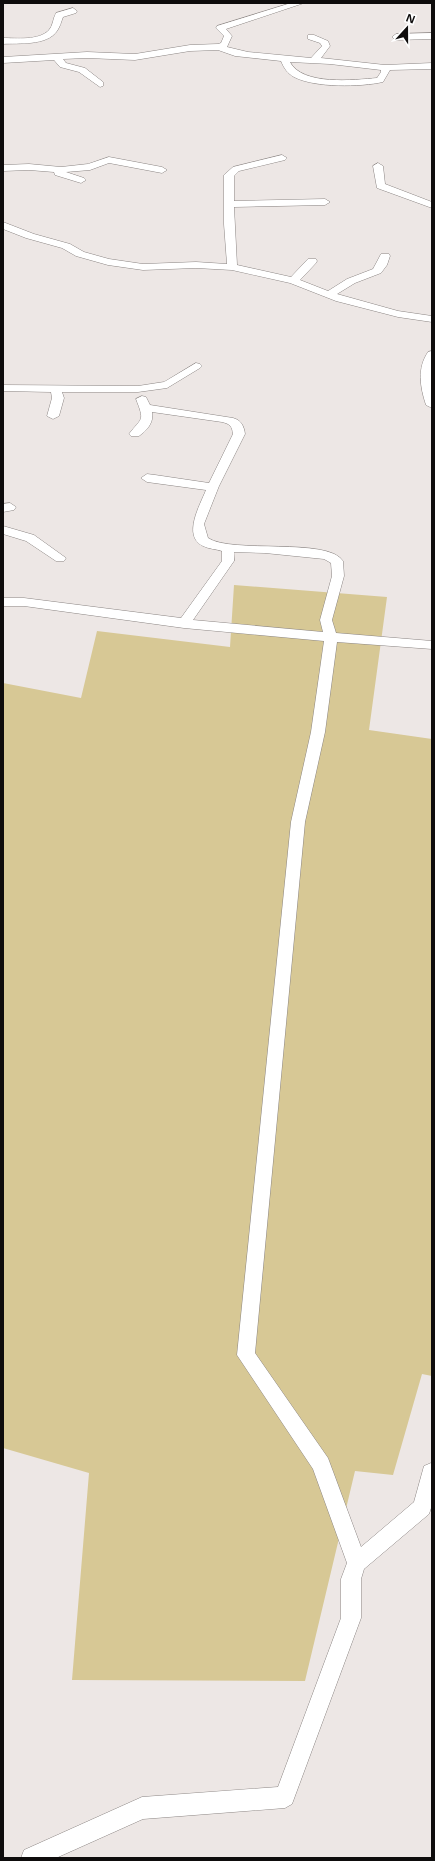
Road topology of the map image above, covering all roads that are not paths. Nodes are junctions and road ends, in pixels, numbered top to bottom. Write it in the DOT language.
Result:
graph roads {
  1 [pos="300,3"];
  2 [pos="73,11"];
  3 [pos="432,36"];
  4 [pos="311,37"];
  5 [pos="396,37"];
  6 [pos="3,41"];
  7 [pos="219,48"];
  8 [pos="57,58"];
  9 [pos="3,60"];
  10 [pos="284,60"];
  11 [pos="314,60"];
  12 [pos="432,66"];
  13 [pos="385,68"];
  14 [pos="100,84"];
  15 [pos="282,158"];
  16 [pos="378,166"];
  17 [pos="3,168"];
  18 [pos="52,170"];
  19 [pos="162,170"];
  20 [pos="81,180"];
  21 [pos="325,202"];
  22 [pos="230,204"];
  23 [pos="432,205"];
  24 [pos="3,225"];
  25 [pos="385,256"];
  26 [pos="312,261"];
  27 [pos="232,267"];
  28 [pos="293,281"];
  29 [pos="328,295"];
  30 [pos="431,318"];
  31 [pos="432,354"];
  32 [pos="196,366"];
  33 [pos="3,388"];
  34 [pos="56,389"];
  35 [pos="138,389"];
  36 [pos="432,405"];
  37 [pos="146,408"];
  38 [pos="53,416"];
  39 [pos="134,434"];
  40 [pos="146,478"];
  41 [pos="213,486"];
  42 [pos="3,530"];
  43 [pos="228,548"];
  44 [pos="60,558"];
  45 [pos="3,602"];
  46 [pos="184,624"];
  47 [pos="331,637"];
  48 [pos="432,645"];
  49 [pos="431,1472"];
  50 [pos="357,1563"];
  51 [pos="32,1858"];
  1 -- 7 [label="street"];
  2 -- 6 [label="street"];
  3 -- 5 [label="street"];
  4 -- 11 [label="street"];
  7 -- 8 [label="street"];
  7 -- 10 [label="street"];
  8 -- 9 [label="street"];
  8 -- 14 [label="street"];
  10 -- 11 [label="street"];
  10 -- 13 [label="street"];
  11 -- 13 [label="street"];
  12 -- 13 [label="street"];
  15 -- 22 [label="street"];
  16 -- 23 [label="street"];
  17 -- 18 [label="street"];
  18 -- 19 [label="street"];
  18 -- 20 [label="street"];
  21 -- 22 [label="street"];
  22 -- 27 [label="street"];
  24 -- 27 [label="street"];
  25 -- 29 [label="street"];
  26 -- 28 [label="street"];
  27 -- 28 [label="street"];
  28 -- 29 [label="street"];
  29 -- 30 [label="street"];
  31 -- 36 [label="street"];
  32 -- 35 [label="street"];
  33 -- 34 [label="street"];
  34 -- 35 [label="street"];
  34 -- 38 [label="street"];
  35 -- 37 [label="street"];
  37 -- 39 [label="street"];
  37 -- 41 [label="street"];
  40 -- 41 [label="street"];
  41 -- 43 [label="street"];
  42 -- 44 [label="street"];
  43 -- 46 [label="street"];
  43 -- 47 [label="street"];
  45 -- 46 [label="street"];
  46 -- 47 [label="street"];
  47 -- 48 [label="street"];
  47 -- 50 [label="street"];
  49 -- 50 [label="street"];
  50 -- 51 [label="street"];
}
